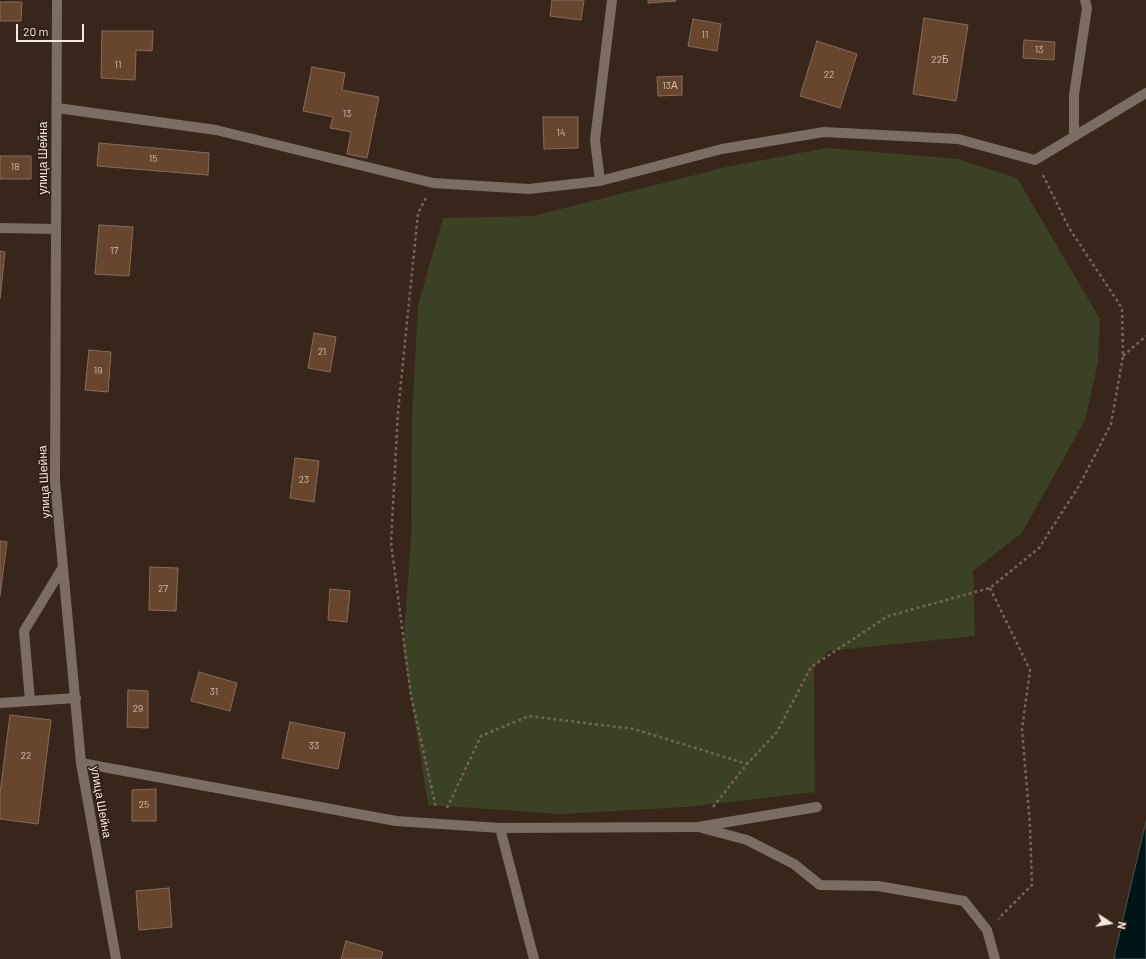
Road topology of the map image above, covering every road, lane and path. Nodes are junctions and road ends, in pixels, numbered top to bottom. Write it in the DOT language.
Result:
graph roads {
  1 [pos="57,0"];
  2 [pos="612,0"];
  3 [pos="1085,0"];
  4 [pos="1146,93"];
  5 [pos="56,108"];
  6 [pos="1074,136"];
  7 [pos="1035,160"];
  8 [pos="600,181"];
  9 [pos="433,183"];
  10 [pos="0,228"];
  11 [pos="56,228"];
  12 [pos="1146,336"];
  13 [pos="1123,356"];
  14 [pos="63,567"];
  15 [pos="990,588"];
  16 [pos="76,698"];
  17 [pos="30,701"];
  18 [pos="0,703"];
  19 [pos="81,762"];
  20 [pos="747,764"];
  21 [pos="817,807"];
  22 [pos="439,823"];
  23 [pos="698,827"];
  24 [pos="500,828"];
  25 [pos="987,930"];
  26 [pos="116,959"];
  27 [pos="534,959"];
  28 [pos="994,959"];
  1 -- 5 [label="street, улица Шейна"];
  2 -- 8 [label="street"];
  3 -- 6 [label="street"];
  4 -- 6 [label="street"];
  5 -- 9 [label="street"];
  5 -- 11 [label="street, улица Шейна"];
  6 -- 7 [label="street"];
  7 -- 8 [label="street"];
  7 -- 13 [label="path"];
  8 -- 9 [label="street"];
  9 -- 22 [label="path"];
  10 -- 11 [label="street"];
  11 -- 14 [label="street, улица Шейна"];
  12 -- 13 [label="path"];
  13 -- 15 [label="path"];
  14 -- 16 [label="street, улица Шейна"];
  14 -- 17 [label="street"];
  15 -- 20 [label="path"];
  15 -- 25 [label="path"];
  16 -- 17 [label="street"];
  16 -- 19 [label="street, улица Шейна"];
  17 -- 18 [label="street"];
  19 -- 22 [label="street"];
  19 -- 26 [label="street, улица Шейна"];
  20 -- 22 [label="path"];
  20 -- 23 [label="path"];
  21 -- 23 [label="street"];
  22 -- 24 [label="street"];
  23 -- 24 [label="street"];
  23 -- 25 [label="street"];
  24 -- 27 [label="street"];
  25 -- 28 [label="street"];
}
